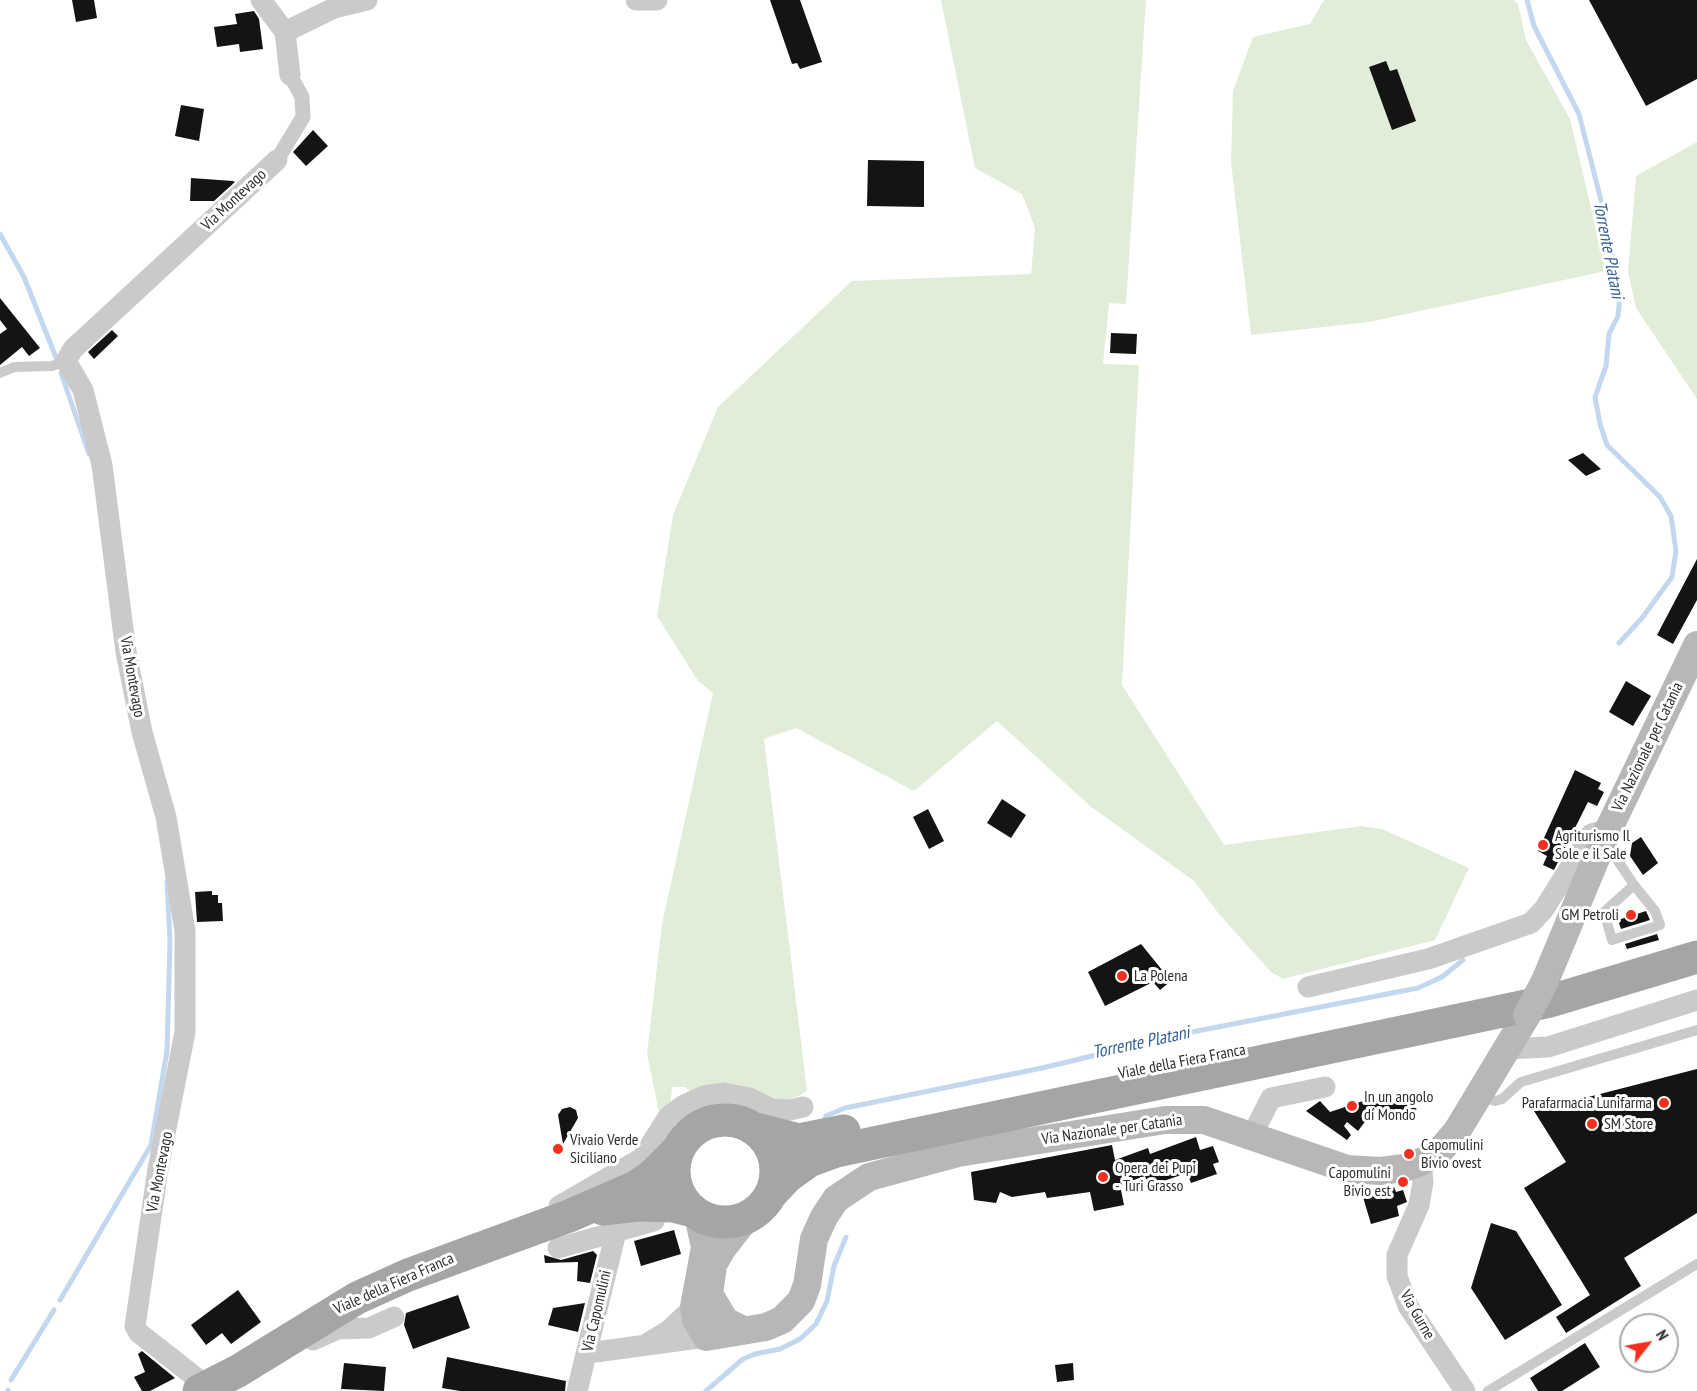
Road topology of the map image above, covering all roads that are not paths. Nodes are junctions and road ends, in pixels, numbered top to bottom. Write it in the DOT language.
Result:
graph roads {
  1 [pos="261,0"];
  2 [pos="367,0"];
  3 [pos="636,0"];
  4 [pos="657,0"];
  5 [pos="285,32"];
  6 [pos="290,75"];
  7 [pos="278,160"];
  8 [pos="66,361"];
  9 [pos="0,373"];
  10 [pos="1697,645"];
  11 [pos="1606,834"];
  12 [pos="1634,885"];
  13 [pos="1697,957"];
  14 [pos="1614,983"];
  15 [pos="1308,987"];
  16 [pos="1697,1000"];
  17 [pos="1697,1030"];
  18 [pos="1508,1049"];
  19 [pos="1325,1087"];
  20 [pos="1479,1096"];
  21 [pos="803,1107"];
  22 [pos="752,1128"];
  23 [pos="1252,1135"];
  24 [pos="679,1149"];
  25 [pos="1421,1162"];
  26 [pos="771,1194"];
  27 [pos="696,1213"];
  28 [pos="569,1216"];
  29 [pos="747,1217"];
  30 [pos="654,1221"];
  31 [pos="616,1232"];
  32 [pos="518,1233"];
  33 [pos="558,1248"];
  34 [pos="1697,1264"];
  35 [pos="701,1301"];
  36 [pos="394,1317"];
  37 [pos="744,1330"];
  38 [pos="292,1336"];
  39 [pos="706,1337"];
  40 [pos="642,1347"];
  41 [pos="588,1353"];
  42 [pos="204,1389"];
  43 [pos="577,1391"];
  44 [pos="1465,1391"];
  45 [pos="1488,1391"];
  1 -- 5 [label="street"];
  2 -- 5 [label="street"];
  3 -- 4 [label="street"];
  5 -- 6 [label="street, Via Montevago"];
  6 -- 7 [label="street, Via Montevago"];
  7 -- 8 [label="street, Via Montevago"];
  8 -- 9 [label="lane"];
  8 -- 42 [label="street, Via Montevago"];
  10 -- 11 [label="main road, Via Nazionale per Catania"];
  11 -- 12 [label="lane"];
  11 -- 15 [label="street"];
  11 -- 18 [label="main road, Via Nazionale per Catania, bridge"];
  12 -- 12 [label="lane"];
  13 -- 14 [label="main road, Viale della Fiera Franca"];
  14 -- 22 [label="main road, Viale della Fiera Franca"];
  14 -- 26 [label="main road, Viale della Fiera Franca"];
  16 -- 18 [label="street"];
  17 -- 20 [label="lane"];
  18 -- 20 [label="main road, Via Nazionale per Catania"];
  19 -- 23 [label="street"];
  20 -- 25 [label="main road, Via Nazionale per Catania"];
  21 -- 32 [label="street"];
  22 -- 24 [label="main road"];
  22 -- 26 [label="main road"];
  23 -- 25 [label="main road, Via Nazionale per Catania"];
  23 -- 37 [label="main road, Via Nazionale per Catania"];
  24 -- 27 [label="main road"];
  24 -- 28 [label="main road"];
  25 -- 44 [label="street, Via Gurne"];
  26 -- 29 [label="main road"];
  27 -- 28 [label="main road"];
  27 -- 29 [label="main road"];
  27 -- 35 [label="main road"];
  28 -- 32 [label="main road, Viale della Fiera Franca"];
  29 -- 35 [label="main road"];
  30 -- 31 [label="street"];
  31 -- 33 [label="street"];
  31 -- 41 [label="street, Via Capomulini"];
  32 -- 38 [label="main road, Viale della Fiera Franca"];
  34 -- 45 [label="lane"];
  35 -- 37 [label="main road"];
  35 -- 39 [label="main road"];
  35 -- 40 [label="street"];
  36 -- 38 [label="street"];
  37 -- 39 [label="main road, Via Nazionale per Catania"];
  38 -- 42 [label="main road, Viale della Fiera Franca"];
  39 -- 40 [label="street"];
  40 -- 41 [label="street"];
  41 -- 43 [label="street, Via Capomulini"];
}
